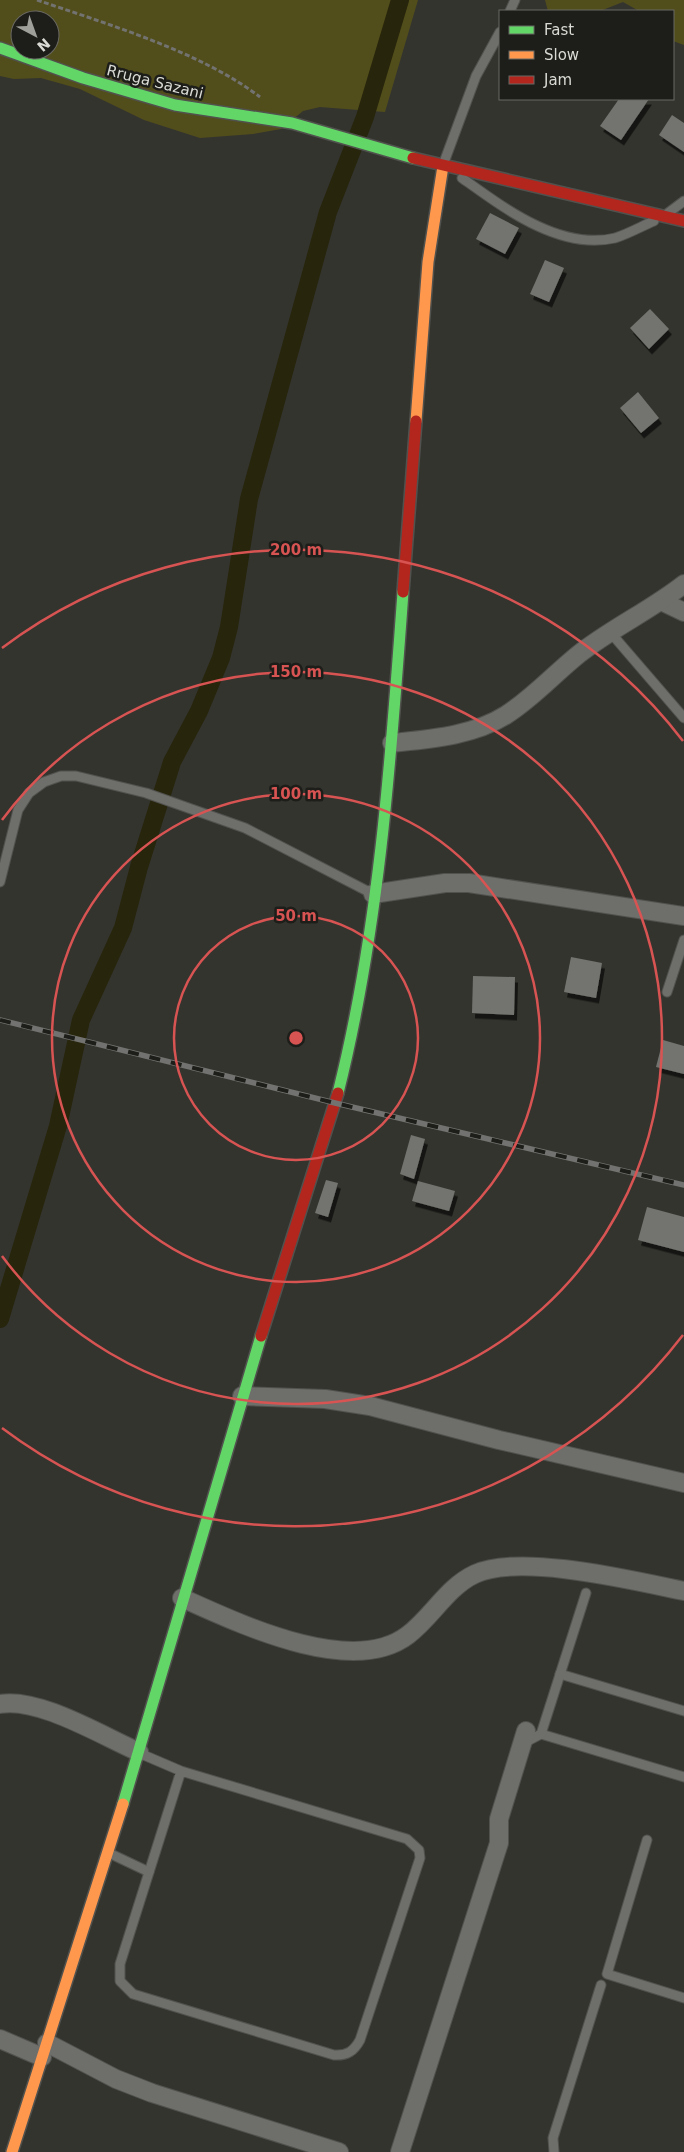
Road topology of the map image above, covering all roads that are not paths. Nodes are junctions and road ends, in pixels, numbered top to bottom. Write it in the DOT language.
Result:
graph roads {
  1 [pos="499,34"];
  2 [pos="0,48"];
  3 [pos="443,166"];
  4 [pos="684,201"];
  5 [pos="664,216"];
  6 [pos="684,221"];
  7 [pos="684,584"];
  8 [pos="661,601"];
  9 [pos="684,612"];
  10 [pos="610,632"];
  11 [pos="684,718"];
  12 [pos="392,743"];
  13 [pos="0,882"];
  14 [pos="373,894"];
  15 [pos="684,916"];
  16 [pos="684,940"];
  17 [pos="667,992"];
  18 [pos="242,1396"];
  19 [pos="684,1483"];
  20 [pos="684,1591"];
  21 [pos="586,1593"];
  22 [pos="182,1598"];
  23 [pos="560,1674"];
  24 [pos="0,1704"];
  25 [pos="684,1711"];
  26 [pos="530,1736"];
  27 [pos="139,1752"];
  28 [pos="181,1771"];
  29 [pos="683,1774"];
  30 [pos="647,1840"];
  31 [pos="109,1853"];
  32 [pos="149,1872"];
  33 [pos="601,1985"];
  34 [pos="684,1998"];
  35 [pos="0,2039"];
  36 [pos="44,2050"];
  37 [pos="12,2152"];
  38 [pos="339,2152"];
  39 [pos="400,2152"];
  40 [pos="554,2152"];
  1 -- 3 [label="lane"];
  2 -- 3 [label="main road, Rruga Sazani"];
  3 -- 5 [label="main road, Rruga Sazani"];
  3 -- 5 [label="lane"];
  3 -- 12 [label="main road"];
  4 -- 5 [label="lane"];
  5 -- 6 [label="main road, Rruga Sazani"];
  7 -- 8 [label="street"];
  8 -- 9 [label="street"];
  8 -- 10 [label="street"];
  10 -- 11 [label="lane"];
  10 -- 12 [label="street"];
  12 -- 14 [label="main road"];
  13 -- 14 [label="lane"];
  14 -- 15 [label="street"];
  14 -- 18 [label="main road"];
  16 -- 17 [label="lane"];
  18 -- 19 [label="street"];
  18 -- 22 [label="main road"];
  20 -- 22 [label="street"];
  21 -- 23 [label="lane"];
  22 -- 27 [label="main road"];
  23 -- 25 [label="lane"];
  23 -- 26 [label="lane"];
  24 -- 27 [label="street"];
  26 -- 29 [label="lane"];
  26 -- 39 [label="street"];
  27 -- 28 [label="lane"];
  27 -- 31 [label="main road"];
  28 -- 32 [label="lane"];
  28 -- 32 [label="lane"];
  30 -- 34 [label="lane"];
  31 -- 32 [label="lane"];
  31 -- 36 [label="main road"];
  33 -- 40 [label="lane"];
  35 -- 36 [label="street"];
  36 -- 37 [label="main road"];
  36 -- 38 [label="street"];
}
